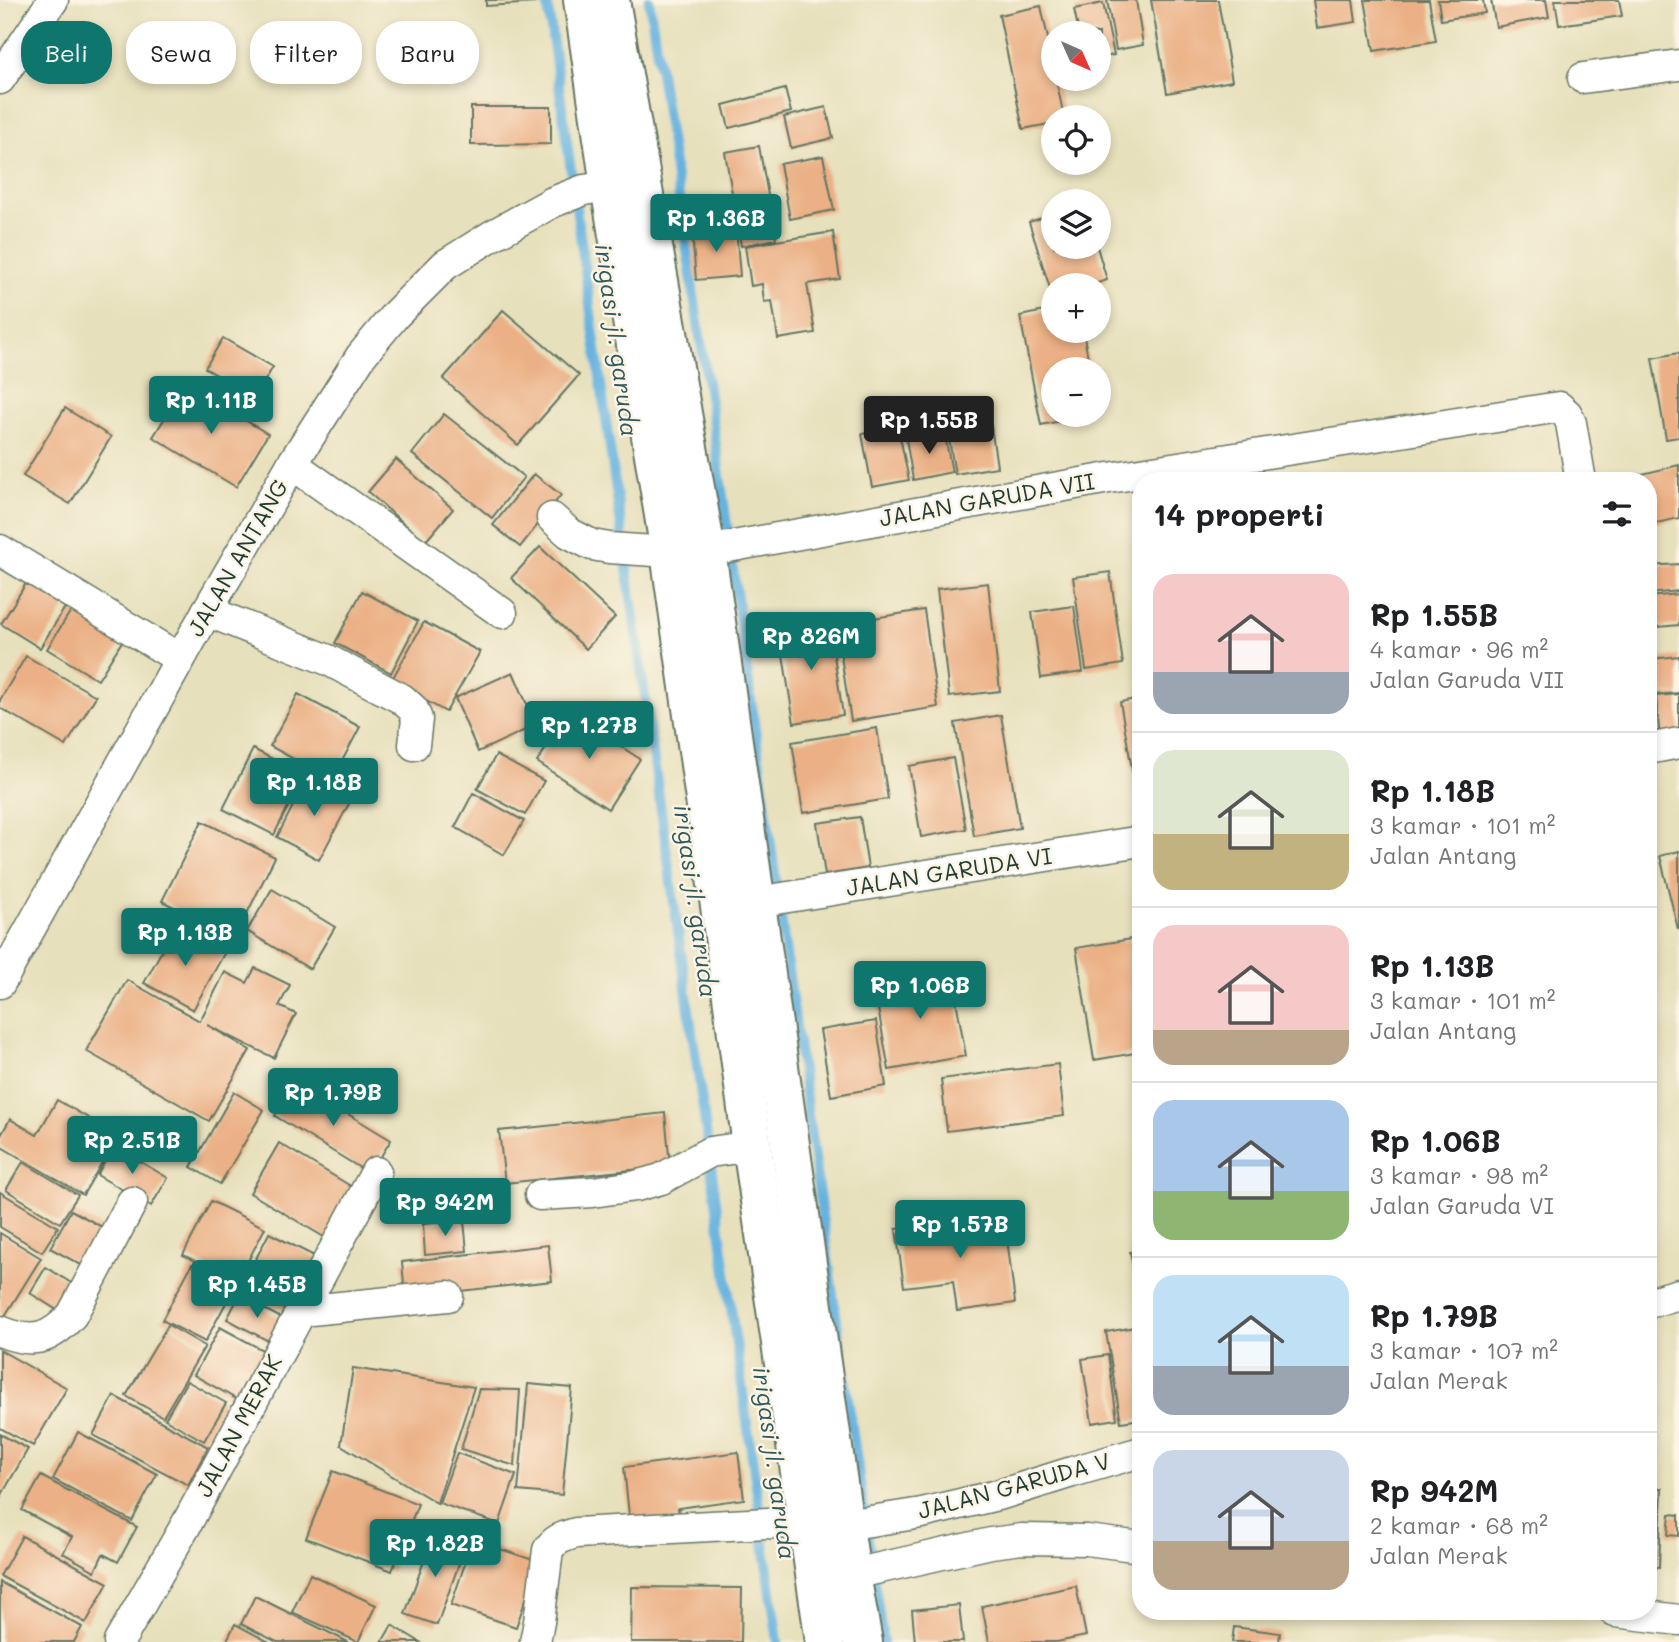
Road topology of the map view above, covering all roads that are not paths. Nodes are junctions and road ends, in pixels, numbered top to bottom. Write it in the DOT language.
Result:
graph roads {
  1 [pos="583,0"];
  2 [pos="610,0"];
  3 [pos="52,1"];
  4 [pos="1679,65"];
  5 [pos="1583,78"];
  6 [pos="0,79"];
  7 [pos="597,188"];
  8 [pos="292,464"];
  9 [pos="1147,472"];
  10 [pos="1579,472"];
  11 [pos="1132,474"];
  12 [pos="552,518"];
  13 [pos="0,550"];
  14 [pos="688,551"];
  15 [pos="207,611"];
  16 [pos="502,613"];
  17 [pos="180,659"];
  18 [pos="1679,743"];
  19 [pos="414,745"];
  20 [pos="1657,747"];
  21 [pos="1132,842"];
  22 [pos="757,902"];
  23 [pos="720,906"];
  24 [pos="0,983"];
  25 [pos="752,1146"];
  26 [pos="376,1171"];
  27 [pos="540,1195"];
  28 [pos="131,1202"];
  29 [pos="1679,1294"];
  30 [pos="448,1296"];
  31 [pos="1657,1300"];
  32 [pos="301,1311"];
  33 [pos="0,1332"];
  34 [pos="1132,1455"];
  35 [pos="826,1525"];
  36 [pos="1132,1546"];
  37 [pos="834,1578"];
  38 [pos="1657,1617"];
  39 [pos="1679,1620"];
  40 [pos="118,1642"];
  41 [pos="535,1642"];
  42 [pos="825,1642"];
  43 [pos="863,1642"];
  1 -- 7 [label="main road"];
  2 -- 14 [label="main road"];
  3 -- 6 [label="street"];
  4 -- 5 [label="street"];
  7 -- 8 [label="street, JALAN ANTANG"];
  7 -- 14 [label="main road"];
  8 -- 15 [label="street, JALAN ANTANG"];
  8 -- 16 [label="street"];
  9 -- 10 [label="street, JALAN GARUDA VII"];
  11 -- 14 [label="street, JALAN GARUDA VII"];
  12 -- 14 [label="street, JALAN GARUDA VII"];
  13 -- 17 [label="street"];
  14 -- 22 [label="main road"];
  14 -- 23 [label="main road"];
  15 -- 17 [label="street, JALAN ANTANG"];
  15 -- 19 [label="street"];
  17 -- 24 [label="street, JALAN ANTANG"];
  18 -- 20 [label="street"];
  21 -- 22 [label="street, JALAN GARUDA VI"];
  22 -- 23 [label="street, JALAN GARUDA VI"];
  22 -- 35 [label="main road"];
  23 -- 25 [label="main road"];
  25 -- 27 [label="street"];
  25 -- 35 [label="main road"];
  26 -- 32 [label="street, JALAN MERAK"];
  28 -- 33 [label="street"];
  29 -- 31 [label="street"];
  30 -- 32 [label="street"];
  32 -- 40 [label="street, JALAN MERAK"];
  34 -- 35 [label="street, JALAN GARUDA V"];
  35 -- 37 [label="main road"];
  35 -- 41 [label="street, JALAN GARUDA V"];
  36 -- 37 [label="street"];
  37 -- 42 [label="main road"];
  37 -- 43 [label="main road"];
  38 -- 39 [label="street"];
}
